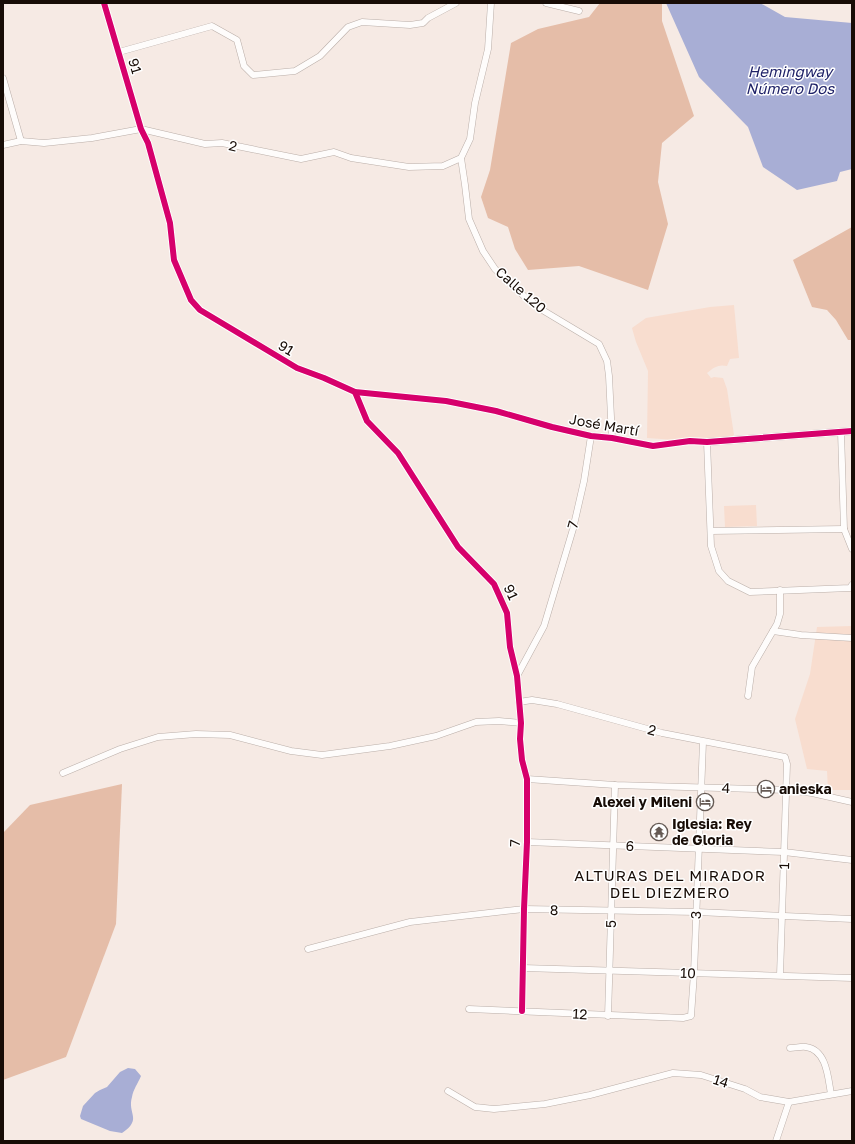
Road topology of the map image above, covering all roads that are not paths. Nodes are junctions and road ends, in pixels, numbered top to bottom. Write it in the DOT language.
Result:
graph roads {
  1 [pos="104,3"];
  2 [pos="456,3"];
  3 [pos="491,3"];
  4 [pos="546,3"];
  5 [pos="579,11"];
  6 [pos="119,52"];
  7 [pos="3,78"];
  8 [pos="141,129"];
  9 [pos="21,141"];
  10 [pos="3,145"];
  11 [pos="460,158"];
  12 [pos="355,392"];
  13 [pos="852,430"];
  14 [pos="841,432"];
  15 [pos="591,436"];
  16 [pos="612,438"];
  17 [pos="707,442"];
  18 [pos="844,529"];
  19 [pos="711,531"];
  20 [pos="852,550"];
  21 [pos="852,585"];
  22 [pos="780,590"];
  23 [pos="772,631"];
  24 [pos="852,638"];
  25 [pos="517,676"];
  26 [pos="748,696"];
  27 [pos="520,702"];
  28 [pos="521,723"];
  29 [pos="703,742"];
  30 [pos="785,757"];
  31 [pos="63,773"];
  32 [pos="527,779"];
  33 [pos="615,785"];
  34 [pos="702,788"];
  35 [pos="786,790"];
  36 [pos="852,802"];
  37 [pos="527,842"];
  38 [pos="613,846"];
  39 [pos="699,849"];
  40 [pos="784,852"];
  41 [pos="852,860"];
  42 [pos="524,909"];
  43 [pos="611,911"];
  44 [pos="697,912"];
  45 [pos="782,916"];
  46 [pos="852,919"];
  47 [pos="308,949"];
  48 [pos="523,968"];
  49 [pos="609,970"];
  50 [pos="694,973"];
  51 [pos="780,975"];
  52 [pos="852,978"];
  53 [pos="469,1009"];
  54 [pos="522,1011"];
  55 [pos="608,1016"];
  56 [pos="691,1016"];
  57 [pos="790,1048"];
  58 [pos="448,1091"];
  59 [pos="852,1091"];
  60 [pos="831,1094"];
  61 [pos="789,1102"];
  62 [pos="776,1141"];
  1 -- 6 [label="street, 91"];
  2 -- 6 [label="street"];
  3 -- 11 [label="street"];
  4 -- 5 [label="street"];
  6 -- 8 [label="street, 91"];
  7 -- 9 [label="street"];
  8 -- 9 [label="street, 2"];
  8 -- 11 [label="street, 2"];
  8 -- 12 [label="street, 91"];
  9 -- 10 [label="street, 2"];
  11 -- 16 [label="street, Calle 120"];
  12 -- 15 [label="street, José Martí"];
  12 -- 25 [label="street, 91"];
  13 -- 14 [label="street, José Martí"];
  14 -- 17 [label="street, José Martí"];
  14 -- 18 [label="street"];
  15 -- 16 [label="street, José Martí"];
  15 -- 25 [label="street, 7"];
  16 -- 17 [label="street, José Martí"];
  17 -- 19 [label="street"];
  18 -- 19 [label="street"];
  18 -- 20 [label="street"];
  19 -- 22 [label="street"];
  21 -- 22 [label="street"];
  22 -- 23 [label="street"];
  23 -- 24 [label="street"];
  23 -- 26 [label="street"];
  25 -- 27 [label="street, 7"];
  27 -- 28 [label="street, 7"];
  27 -- 29 [label="street, 2"];
  28 -- 31 [label="street"];
  28 -- 32 [label="street, 7"];
  29 -- 30 [label="street, 2"];
  29 -- 34 [label="street, 3"];
  30 -- 35 [label="street, 1"];
  32 -- 33 [label="street, 4"];
  32 -- 37 [label="street, 7"];
  33 -- 34 [label="street, 4"];
  33 -- 38 [label="street, 5"];
  34 -- 35 [label="street, 4"];
  34 -- 39 [label="street, 3"];
  35 -- 36 [label="street, 4"];
  35 -- 40 [label="street, 1"];
  37 -- 38 [label="street, 6"];
  37 -- 42 [label="street, 7"];
  38 -- 39 [label="street, 6"];
  38 -- 43 [label="street, 5"];
  39 -- 40 [label="street, 6"];
  39 -- 44 [label="street, 3"];
  40 -- 41 [label="street, 6"];
  40 -- 45 [label="street, 1"];
  42 -- 43 [label="street, 8"];
  42 -- 47 [label="street, 8"];
  42 -- 48 [label="street, 7"];
  43 -- 44 [label="street, 8"];
  43 -- 49 [label="street, 5"];
  44 -- 45 [label="street, 8"];
  44 -- 50 [label="street, 3"];
  45 -- 46 [label="street, 8"];
  45 -- 51 [label="street, 1"];
  48 -- 49 [label="street, 10"];
  48 -- 54 [label="street, 7"];
  49 -- 50 [label="street, 10"];
  49 -- 55 [label="street, 5"];
  50 -- 51 [label="street, 10"];
  50 -- 56 [label="street, 3"];
  51 -- 52 [label="street, 10"];
  53 -- 54 [label="street, 12"];
  54 -- 55 [label="street, 12"];
  55 -- 56 [label="street, 12"];
  57 -- 60 [label="street"];
  58 -- 61 [label="street, 14"];
  59 -- 60 [label="street, 14"];
  60 -- 61 [label="street, 14"];
  61 -- 62 [label="street"];
}
